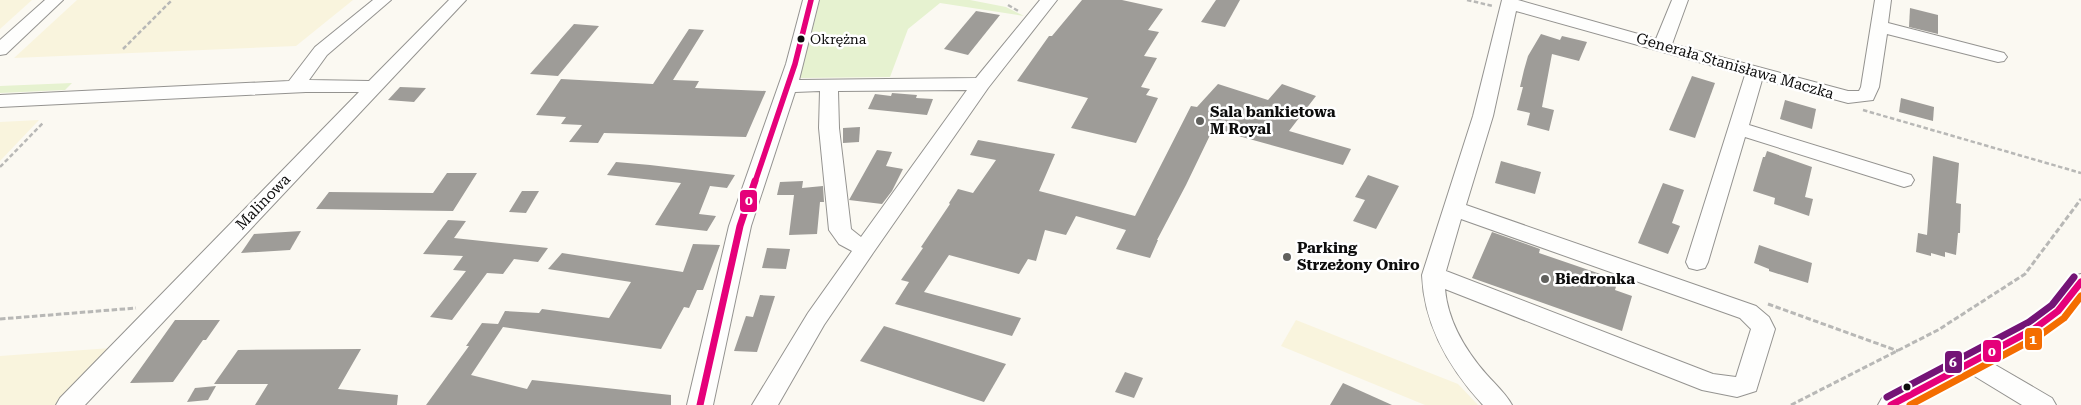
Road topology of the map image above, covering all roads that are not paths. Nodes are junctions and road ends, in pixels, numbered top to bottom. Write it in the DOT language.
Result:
graph roads {
  1 [pos="55,0"];
  2 [pos="383,0"];
  3 [pos="458,0"];
  4 [pos="811,0"];
  5 [pos="1049,0"];
  6 [pos="1680,0"];
  7 [pos="1883,0"];
  8 [pos="1506,4"];
  9 [pos="1878,26"];
  10 [pos="1662,46"];
  11 [pos="0,50"];
  12 [pos="1998,57"];
  13 [pos="1755,72"];
  14 [pos="981,84"];
  15 [pos="787,86"];
  16 [pos="829,86"];
  17 [pos="294,87"];
  18 [pos="374,87"];
  19 [pos="0,100"];
  20 [pos="1737,128"];
  21 [pos="1904,180"];
  22 [pos="1454,209"];
  23 [pos="865,248"];
  24 [pos="1696,262"];
  25 [pos="1432,275"];
  26 [pos="2079,290"];
  27 [pos="1971,362"];
  28 [pos="68,405"];
  29 [pos="700,405"];
  30 [pos="765,405"];
  31 [pos="1499,405"];
  32 [pos="1891,405"];
  33 [pos="2042,405"];
  1 -- 11 [label="street"];
  2 -- 17 [label="street"];
  3 -- 18 [label="street, Malinowa"];
  4 -- 15 [label="street"];
  5 -- 14 [label="street"];
  6 -- 10 [label="street"];
  7 -- 9 [label="street, Generała Stanisława Maczka"];
  8 -- 10 [label="street, Generała Stanisława Maczka"];
  8 -- 22 [label="street"];
  9 -- 12 [label="street"];
  9 -- 13 [label="street, Generała Stanisława Maczka"];
  10 -- 13 [label="street, Generała Stanisława Maczka"];
  13 -- 20 [label="street"];
  14 -- 16 [label="street"];
  14 -- 23 [label="street"];
  15 -- 16 [label="street"];
  15 -- 29 [label="street"];
  16 -- 23 [label="street"];
  17 -- 18 [label="street"];
  17 -- 19 [label="street"];
  18 -- 28 [label="street, Malinowa"];
  20 -- 21 [label="street"];
  20 -- 24 [label="street"];
  22 -- 25 [label="street"];
  22 -- 25 [label="street"];
  23 -- 30 [label="street"];
  25 -- 31 [label="street"];
  26 -- 27 [label="street"];
  27 -- 32 [label="street"];
  27 -- 33 [label="street"];
}
